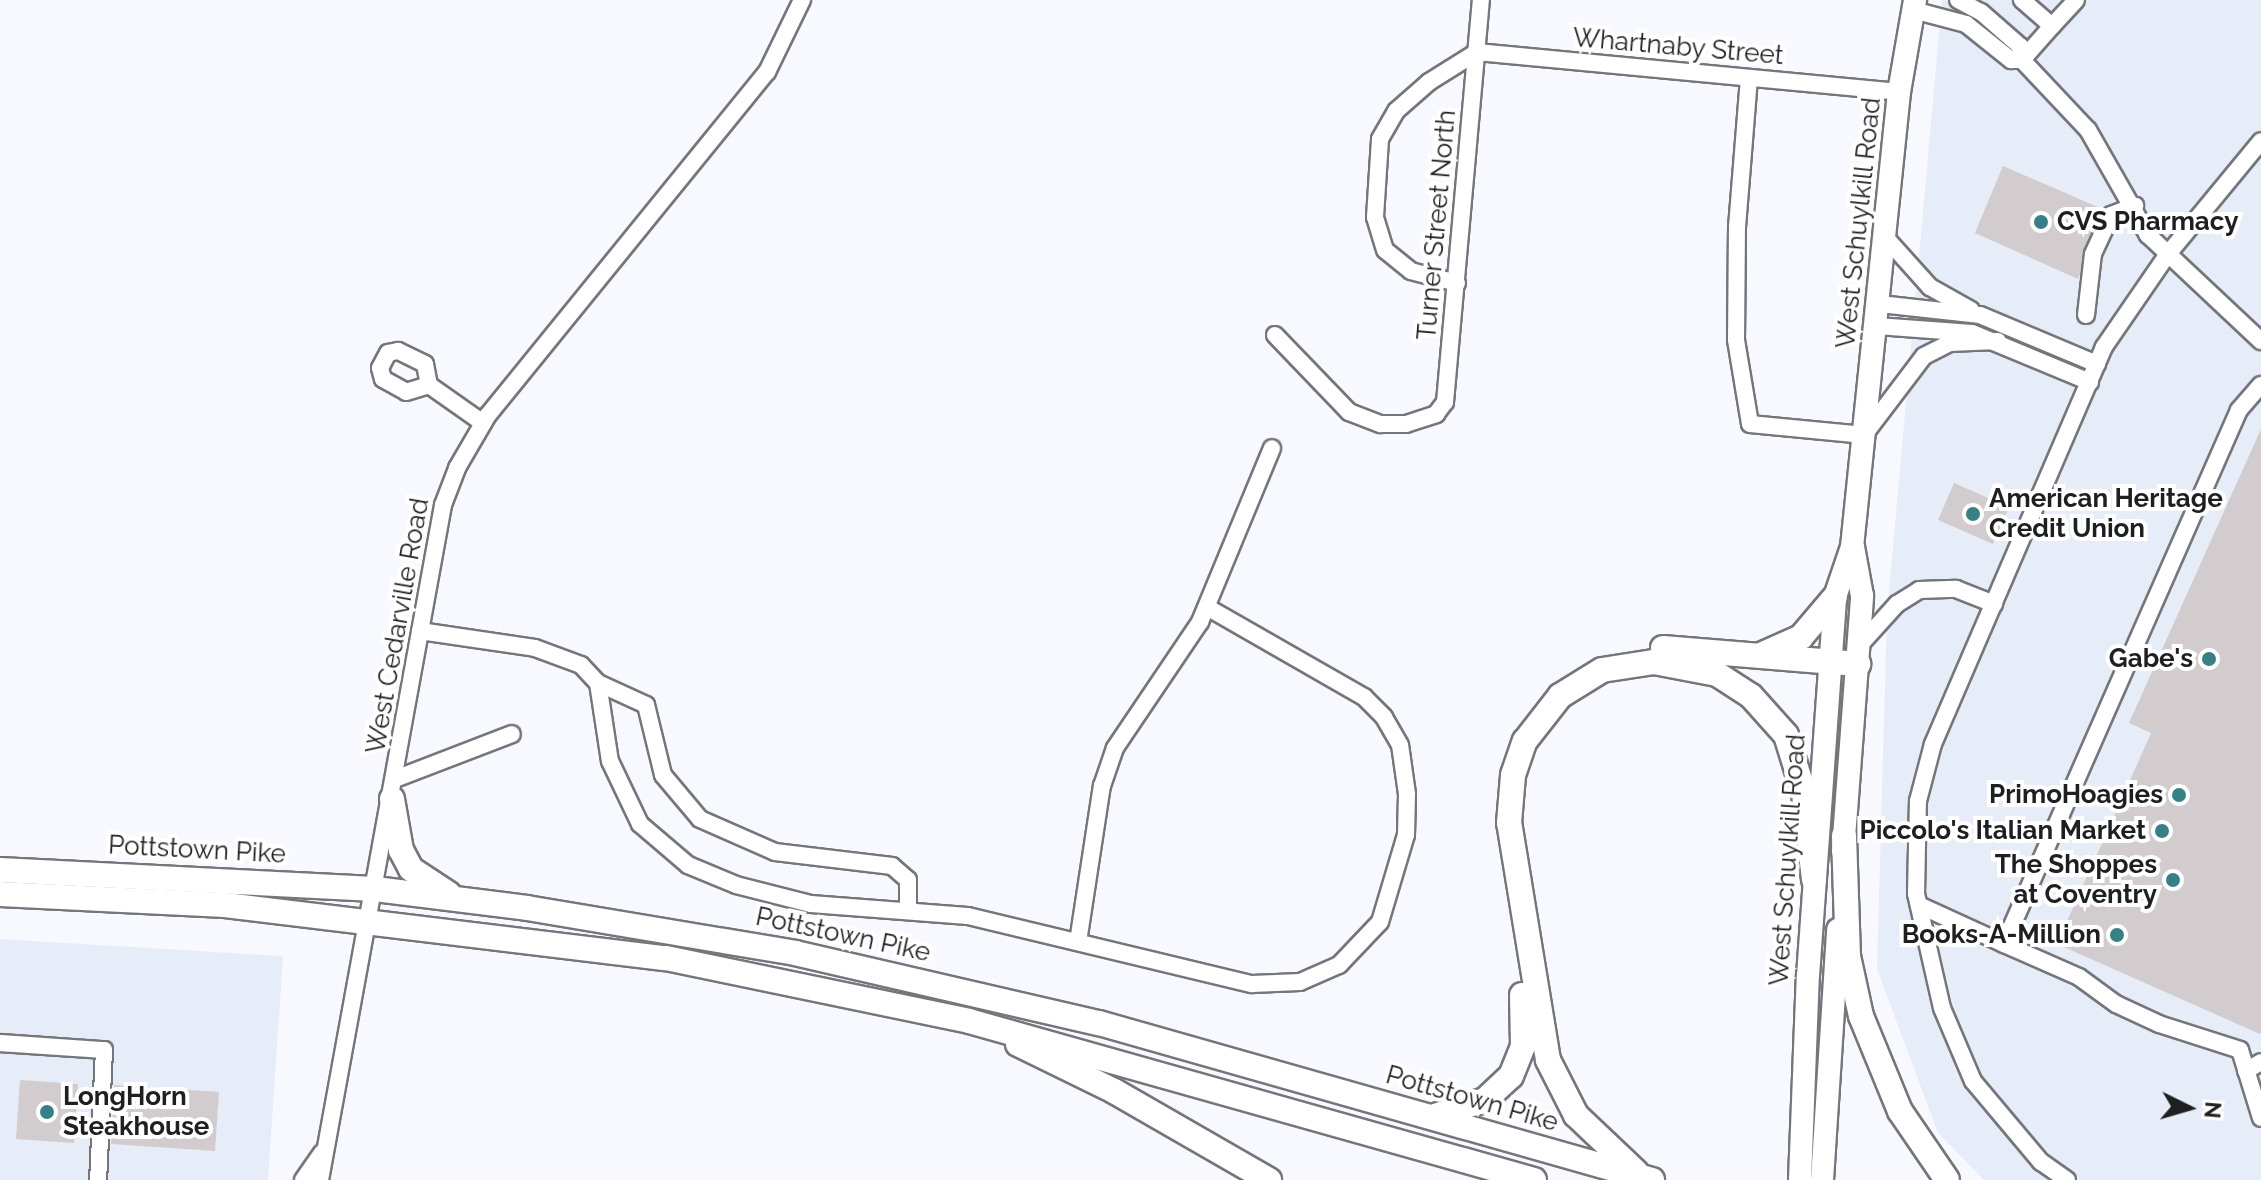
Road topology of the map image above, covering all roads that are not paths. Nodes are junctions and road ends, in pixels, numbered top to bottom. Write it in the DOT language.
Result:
graph roads {
  1 [pos="802,0"];
  2 [pos="1481,0"];
  3 [pos="1958,0"];
  4 [pos="2022,0"];
  5 [pos="2076,0"];
  6 [pos="1914,5"];
  7 [pos="2052,26"];
  8 [pos="1477,52"];
  9 [pos="2022,60"];
  10 [pos="1749,78"];
  11 [pos="1899,92"];
  12 [pos="2261,141"];
  13 [pos="2135,206"];
  14 [pos="1886,238"];
  15 [pos="2168,254"];
  16 [pos="1457,283"];
  17 [pos="1878,315"];
  18 [pos="1980,315"];
  19 [pos="2086,315"];
  20 [pos="1275,335"];
  21 [pos="1998,341"];
  22 [pos="2261,341"];
  23 [pos="2097,364"];
  24 [pos="2090,382"];
  25 [pos="429,385"];
  26 [pos="2261,385"];
  27 [pos="483,423"];
  28 [pos="1864,435"];
  29 [pos="1272,448"];
  30 [pos="1852,547"];
  31 [pos="1835,597"];
  32 [pos="1994,604"];
  33 [pos="1207,607"];
  34 [pos="420,631"];
  35 [pos="1761,655"];
  36 [pos="1858,655"];
  37 [pos="1830,661"];
  38 [pos="598,683"];
  39 [pos="512,734"];
  40 [pos="393,789"];
  41 [pos="1844,836"];
  42 [pos="0,870"];
  43 [pos="1814,879"];
  44 [pos="375,889"];
  45 [pos="0,894"];
  46 [pos="462,900"];
  47 [pos="1919,905"];
  48 [pos="908,909"];
  49 [pos="370,919"];
  50 [pos="1078,942"];
  51 [pos="2004,944"];
  52 [pos="969,1021"];
  53 [pos="0,1043"];
  54 [pos="2261,1062"];
  55 [pos="2246,1071"];
  56 [pos="1433,1117"];
  57 [pos="2261,1118"];
  58 [pos="325,1149"];
  59 [pos="1646,1178"];
  60 [pos="98,1180"];
  61 [pos="303,1180"];
  62 [pos="320,1180"];
  63 [pos="1269,1180"];
  64 [pos="1534,1180"];
  65 [pos="1800,1180"];
  66 [pos="1822,1180"];
  67 [pos="1947,1180"];
  68 [pos="2067,1180"];
  1 -- 27 [label="street, West Cedarville Road"];
  2 -- 8 [label="street"];
  3 -- 9 [label="street"];
  4 -- 7 [label="street"];
  5 -- 7 [label="street"];
  6 -- 9 [label="street"];
  6 -- 11 [label="main road, West Schuylkill Road"];
  7 -- 9 [label="street"];
  8 -- 10 [label="street, Whartnaby Street"];
  8 -- 16 [label="street, Turner Street North"];
  8 -- 16 [label="street"];
  9 -- 13 [label="street"];
  10 -- 11 [label="street, Whartnaby Street"];
  10 -- 28 [label="street"];
  11 -- 14 [label="main road, West Schuylkill Road"];
  12 -- 15 [label="street"];
  13 -- 15 [label="street"];
  13 -- 19 [label="street"];
  14 -- 17 [label="main road, West Schuylkill Road"];
  14 -- 18 [label="street"];
  15 -- 22 [label="street"];
  15 -- 23 [label="street"];
  16 -- 20 [label="street, Turner Street North"];
  17 -- 18 [label="street"];
  17 -- 21 [label="street"];
  17 -- 28 [label="main road, West Schuylkill Road"];
  18 -- 23 [label="street"];
  21 -- 24 [label="street"];
  21 -- 28 [label="street"];
  23 -- 24 [label="street"];
  24 -- 32 [label="street"];
  25 -- 27 [label="street"];
  26 -- 51 [label="street"];
  27 -- 34 [label="street, West Cedarville Road"];
  28 -- 30 [label="main road, West Schuylkill Road"];
  29 -- 33 [label="street"];
  30 -- 31 [label="main road, West Schuylkill Road"];
  30 -- 36 [label="main road, West Schuylkill Road"];
  31 -- 35 [label="highway"];
  31 -- 37 [label="main road, West Schuylkill Road"];
  32 -- 36 [label="street"];
  32 -- 47 [label="street"];
  33 -- 50 [label="street"];
  33 -- 50 [label="street"];
  34 -- 38 [label="street"];
  34 -- 40 [label="street, West Cedarville Road"];
  35 -- 37 [label="highway"];
  35 -- 56 [label="highway"];
  36 -- 37 [label="highway"];
  36 -- 41 [label="main road, West Schuylkill Road"];
  37 -- 43 [label="main road, West Schuylkill Road"];
  38 -- 48 [label="street"];
  38 -- 48 [label="street"];
  39 -- 40 [label="street"];
  40 -- 44 [label="street, West Cedarville Road"];
  40 -- 46 [label="highway"];
  41 -- 66 [label="main road, West Schuylkill Road"];
  41 -- 67 [label="highway"];
  42 -- 44 [label="highway, Pottstown Pike"];
  43 -- 59 [label="highway"];
  43 -- 65 [label="main road, West Schuylkill Road"];
  44 -- 46 [label="highway, Pottstown Pike"];
  44 -- 49 [label="street, West Cedarville Road"];
  45 -- 49 [label="highway, Pottstown Pike"];
  46 -- 56 [label="highway, Pottstown Pike"];
  47 -- 51 [label="street"];
  47 -- 68 [label="street"];
  48 -- 50 [label="street"];
  49 -- 52 [label="highway, Pottstown Pike"];
  49 -- 58 [label="street, West Cedarville Road"];
  51 -- 55 [label="street"];
  52 -- 63 [label="highway"];
  52 -- 64 [label="highway, Pottstown Pike"];
  53 -- 60 [label="street"];
  54 -- 55 [label="street"];
  55 -- 57 [label="street"];
  56 -- 59 [label="highway, Pottstown Pike"];
  58 -- 61 [label="street"];
  58 -- 62 [label="street, West Cedarville Road"];
}
